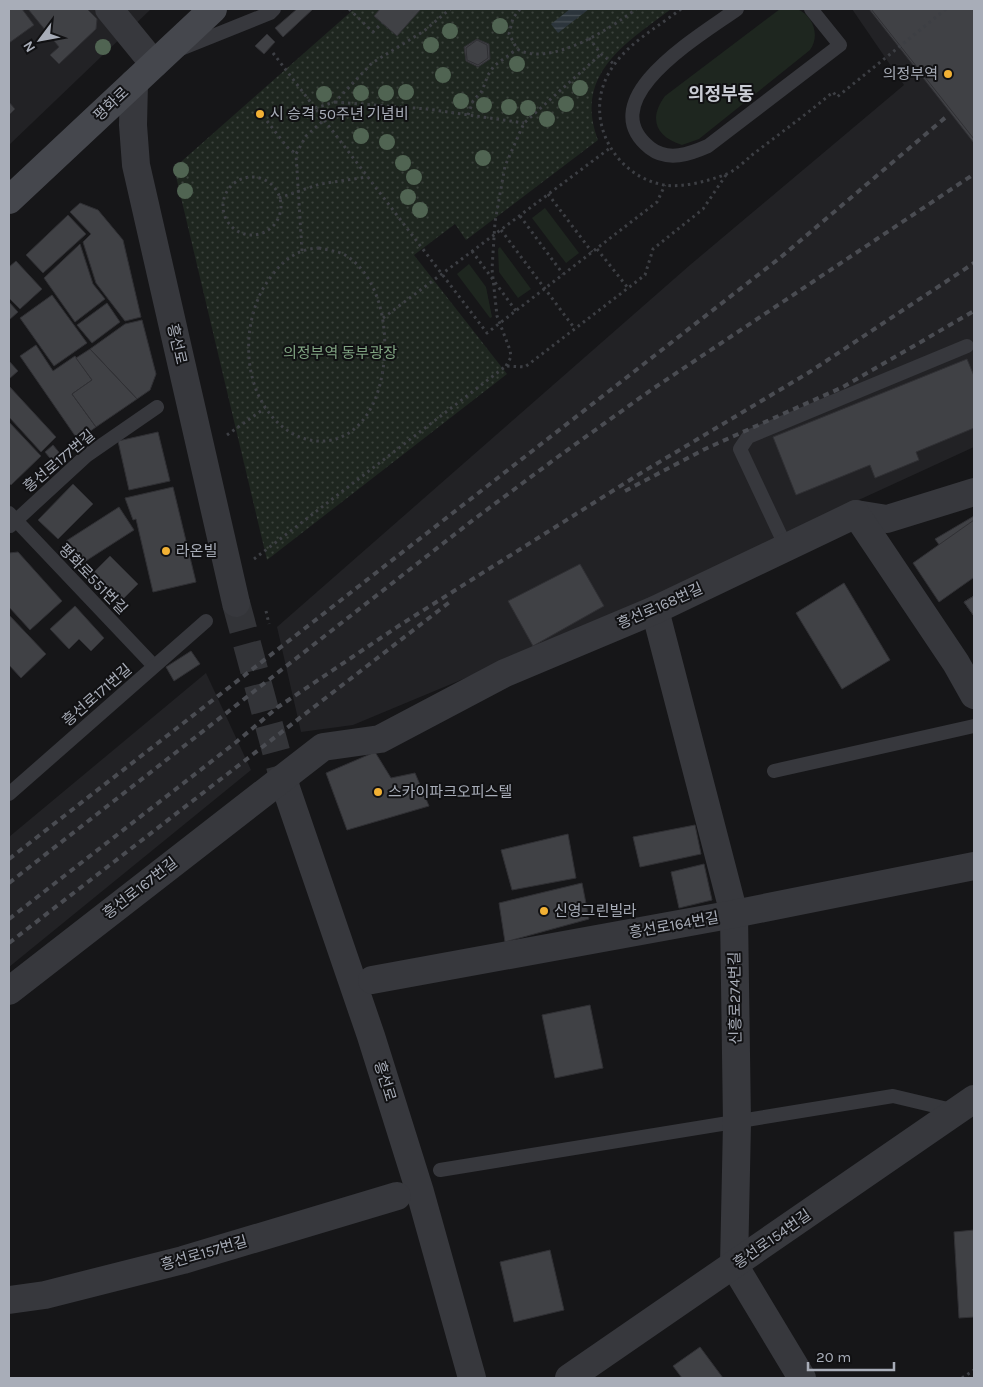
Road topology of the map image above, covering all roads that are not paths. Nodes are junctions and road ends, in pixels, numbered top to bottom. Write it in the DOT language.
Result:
graph roads {
  1 [pos="109,9"];
  2 [pos="213,9"];
  3 [pos="274,9"];
  4 [pos="737,9"];
  5 [pos="811,9"];
  6 [pos="159,60"];
  7 [pos="134,83"];
  8 [pos="9,200"];
  9 [pos="967,346"];
  10 [pos="157,407"];
  11 [pos="974,492"];
  12 [pos="856,514"];
  13 [pos="11,520"];
  14 [pos="786,547"];
  15 [pos="236,603"];
  16 [pos="655,610"];
  17 [pos="206,621"];
  18 [pos="965,663"];
  19 [pos="154,666"];
  20 [pos="974,696"];
  21 [pos="974,726"];
  22 [pos="774,771"];
  23 [pos="279,787"];
  24 [pos="9,794"];
  25 [pos="974,866"];
  26 [pos="734,914"];
  27 [pos="372,980"];
  28 [pos="9,991"];
  29 [pos="965,1105"];
  30 [pos="737,1123"];
  31 [pos="440,1170"];
  32 [pos="397,1196"];
  33 [pos="734,1266"];
  34 [pos="9,1300"];
  35 [pos="472,1378"];
  36 [pos="569,1378"];
  37 [pos="802,1378"];
  1 -- 6 [label="street"];
  2 -- 6 [label="main road, 평화로"];
  3 -- 6 [label="lane"];
  4 -- 5 [label="lane"];
  6 -- 7 [label="main road, 평화로"];
  7 -- 8 [label="main road, 평화로"];
  7 -- 15 [label="street, 흥선로"];
  9 -- 14 [label="lane"];
  10 -- 13 [label="lane, 흥선로177번길"];
  11 -- 12 [label="street"];
  12 -- 14 [label="street, 흥선로168번길"];
  12 -- 18 [label="street"];
  13 -- 19 [label="lane, 평화로551번길"];
  14 -- 16 [label="street, 흥선로168번길"];
  16 -- 23 [label="street, 흥선로168번길"];
  16 -- 26 [label="street, 신흥로274번길"];
  17 -- 19 [label="lane, 흥선로171번길"];
  18 -- 20 [label="street"];
  19 -- 24 [label="lane, 흥선로171번길"];
  21 -- 22 [label="lane"];
  23 -- 28 [label="street, 흥선로167번길"];
  23 -- 35 [label="street, 흥선로"];
  25 -- 26 [label="street, 흥선로164번길"];
  26 -- 27 [label="street, 흥선로164번길"];
  26 -- 30 [label="street, 신흥로274번길"];
  29 -- 30 [label="lane"];
  29 -- 33 [label="street, 흥선로154번길"];
  30 -- 31 [label="lane"];
  30 -- 33 [label="street, 신흥로274번길"];
  32 -- 34 [label="street, 흥선로157번길"];
  33 -- 36 [label="street, 흥선로154번길"];
  33 -- 37 [label="street"];
}
